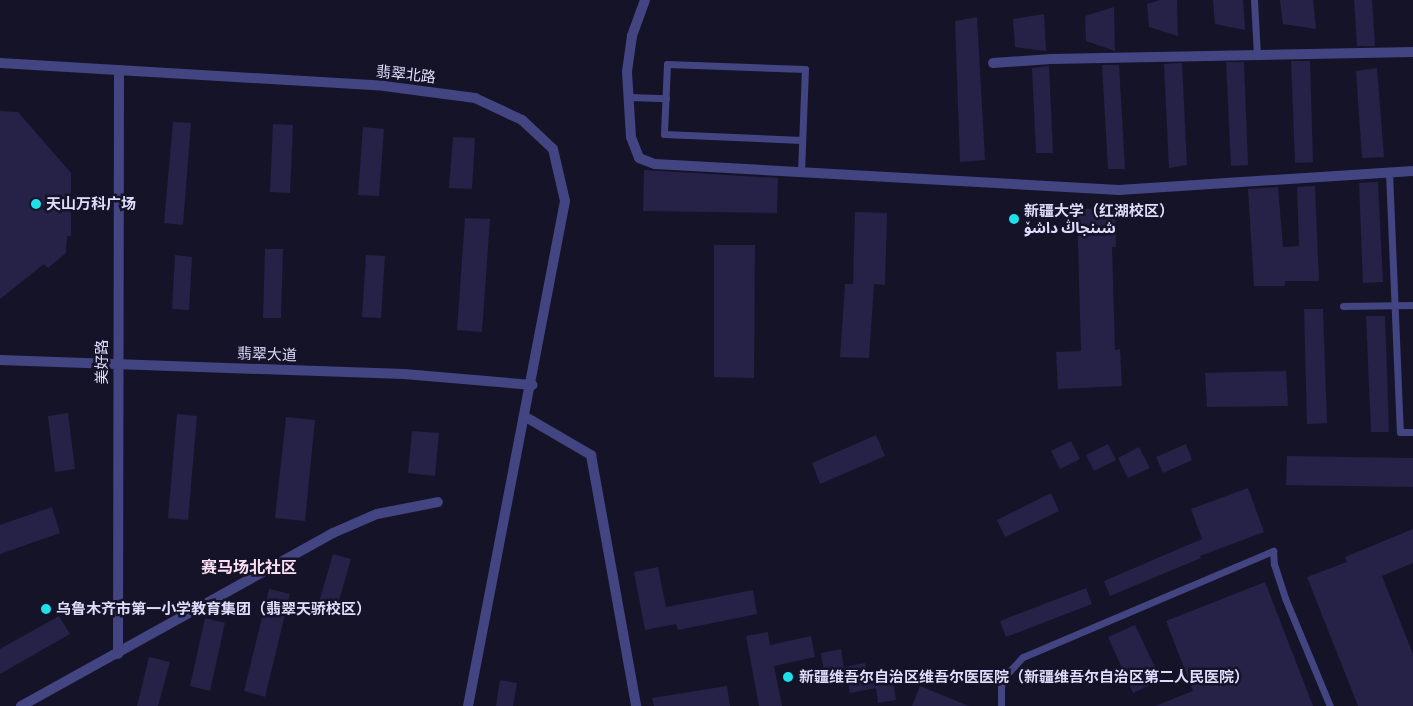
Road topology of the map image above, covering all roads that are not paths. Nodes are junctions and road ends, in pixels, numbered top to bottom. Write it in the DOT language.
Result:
graph roads {
  1 [pos="645,0"];
  2 [pos="1254,0"];
  3 [pos="1413,52"];
  4 [pos="1257,55"];
  5 [pos="0,63"];
  6 [pos="993,63"];
  7 [pos="118,70"];
  8 [pos="629,97"];
  9 [pos="666,98"];
  10 [pos="802,140"];
  11 [pos="1413,171"];
  12 [pos="801,172"];
  13 [pos="1389,172"];
  14 [pos="1396,305"];
  15 [pos="1413,305"];
  16 [pos="1344,306"];
  17 [pos="0,360"];
  18 [pos="117,362"];
  19 [pos="532,384"];
  20 [pos="524,416"];
  21 [pos="1413,432"];
  22 [pos="438,502"];
  23 [pos="118,654"];
  24 [pos="21,706"];
  25 [pos="468,706"];
  26 [pos="636,706"];
  27 [pos="1001,706"];
  28 [pos="1330,706"];
  1 -- 8 [label="street"];
  2 -- 4 [label="lane"];
  3 -- 4 [label="street"];
  4 -- 6 [label="street"];
  5 -- 7 [label="street, 翡翠北路"];
  7 -- 18 [label="street, 美好路"];
  7 -- 19 [label="street, 翡翠北路"];
  8 -- 9 [label="lane"];
  8 -- 12 [label="street"];
  9 -- 10 [label="lane"];
  9 -- 10 [label="lane"];
  10 -- 12 [label="lane"];
  11 -- 13 [label="street"];
  12 -- 13 [label="street"];
  13 -- 14 [label="lane"];
  14 -- 15 [label="lane"];
  14 -- 16 [label="lane"];
  14 -- 21 [label="lane"];
  17 -- 18 [label="street, 翡翠大道"];
  18 -- 19 [label="street, 翡翠大道"];
  18 -- 23 [label="street, 美好路"];
  19 -- 20 [label="street, 翡翠北路"];
  20 -- 25 [label="street, 翡翠北路"];
  20 -- 26 [label="street"];
  22 -- 23 [label="street"];
  23 -- 24 [label="street"];
  27 -- 28 [label="lane"];
}
